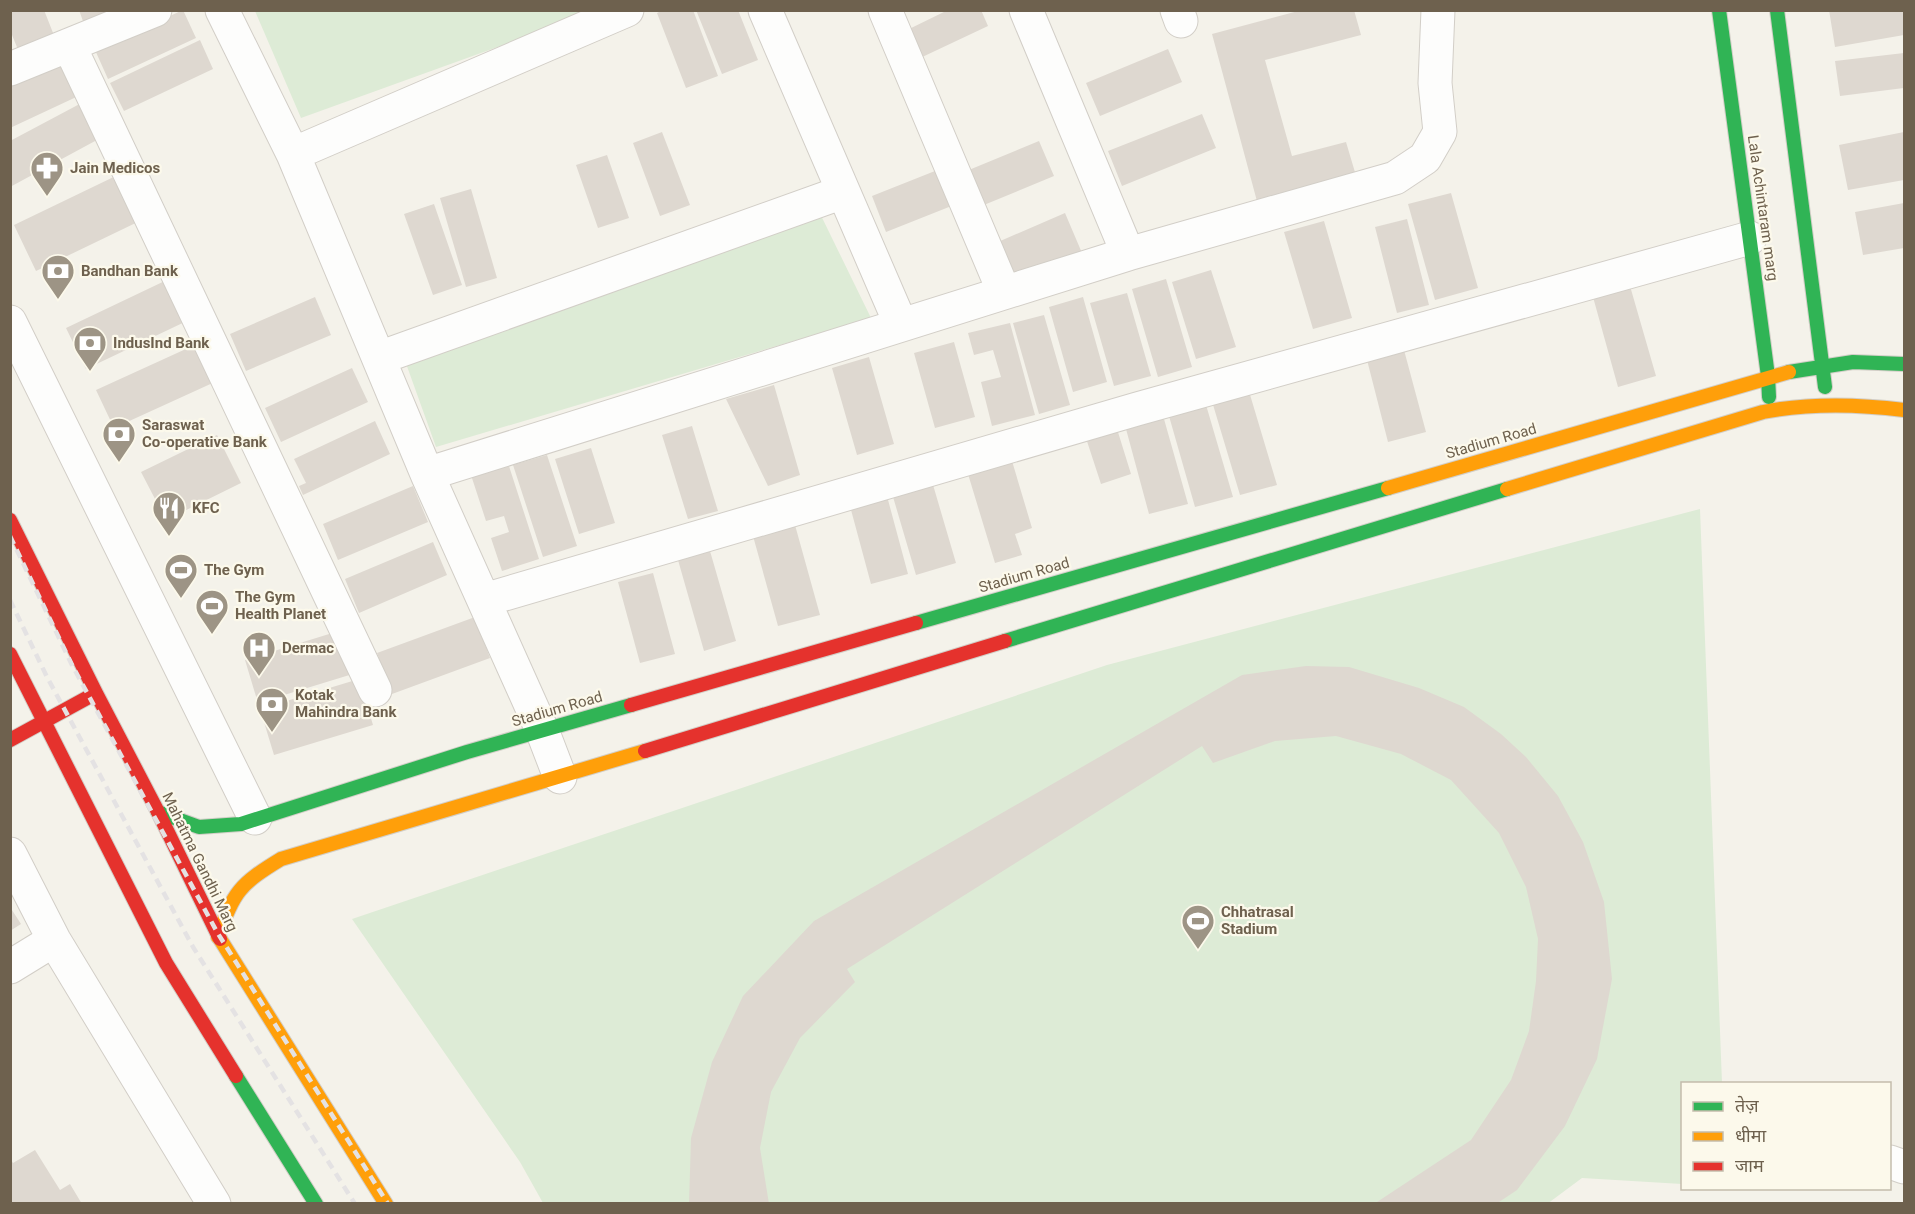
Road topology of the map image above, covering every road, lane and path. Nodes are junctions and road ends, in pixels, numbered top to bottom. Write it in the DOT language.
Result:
graph roads {
  1 [pos="154,10"];
  2 [pos="222,10"];
  3 [pos="627,10"];
  4 [pos="765,10"];
  5 [pos="885,10"];
  6 [pos="1026,10"];
  7 [pos="1438,10"];
  8 [pos="1719,10"];
  9 [pos="1777,10"];
  10 [pos="69,45"];
  11 [pos="10,69"];
  12 [pos="293,154"];
  13 [pos="843,192"];
  14 [pos="1750,238"];
  15 [pos="1128,254"];
  16 [pos="1004,292"];
  17 [pos="10,322"];
  18 [pos="901,325"];
  19 [pos="379,358"];
  20 [pos="1824,364"];
  21 [pos="1905,364"];
  22 [pos="1768,376"];
  23 [pos="1826,406"];
  24 [pos="1905,410"];
  25 [pos="1769,411"];
  26 [pos="428,474"];
  27 [pos="10,520"];
  28 [pos="484,600"];
  29 [pos="10,654"];
  30 [pos="375,690"];
  31 [pos="96,693"];
  32 [pos="45,722"];
  33 [pos="542,730"];
  34 [pos="10,740"];
  35 [pos="560,777"];
  36 [pos="158,812"];
  37 [pos="255,818"];
  38 [pos="10,854"];
  39 [pos="218,937"];
  40 [pos="54,940"];
  41 [pos="10,967"];
  42 [pos="214,1203"];
  43 [pos="316,1203"];
  44 [pos="386,1203"];
  1 -- 10 [label="street"];
  2 -- 12 [label="street"];
  3 -- 12 [label="street"];
  4 -- 13 [label="street"];
  5 -- 16 [label="street"];
  6 -- 15 [label="street"];
  7 -- 15 [label="street"];
  8 -- 14 [label="street, Lala Achintaram marg"];
  9 -- 20 [label="street"];
  10 -- 11 [label="street"];
  10 -- 30 [label="street"];
  12 -- 19 [label="street"];
  13 -- 18 [label="street"];
  13 -- 19 [label="street"];
  14 -- 22 [label="street, Lala Achintaram marg"];
  14 -- 28 [label="street"];
  15 -- 16 [label="street"];
  16 -- 18 [label="street"];
  17 -- 37 [label="street"];
  18 -- 26 [label="street"];
  19 -- 26 [label="street"];
  20 -- 21 [label="street, Stadium Road"];
  20 -- 22 [label="street, Stadium Road"];
  20 -- 23 [label="street"];
  22 -- 25 [label="street, Lala Achintaram marg"];
  22 -- 33 [label="street, Stadium Road"];
  23 -- 24 [label="street"];
  23 -- 25 [label="street"];
  25 -- 35 [label="street"];
  26 -- 28 [label="street"];
  27 -- 31 [label="street, Mahatma Gandhi Marg"];
  28 -- 33 [label="street"];
  29 -- 32 [label="street"];
  31 -- 32 [label="street"];
  31 -- 36 [label="street, Mahatma Gandhi Marg"];
  32 -- 34 [label="street"];
  32 -- 43 [label="street"];
  33 -- 35 [label="street"];
  33 -- 37 [label="street, Stadium Road"];
  35 -- 39 [label="street"];
  36 -- 37 [label="street, Stadium Road"];
  36 -- 39 [label="street, Mahatma Gandhi Marg"];
  38 -- 40 [label="street"];
  39 -- 44 [label="street, Mahatma Gandhi Marg"];
  40 -- 41 [label="street"];
  40 -- 42 [label="street"];
}
